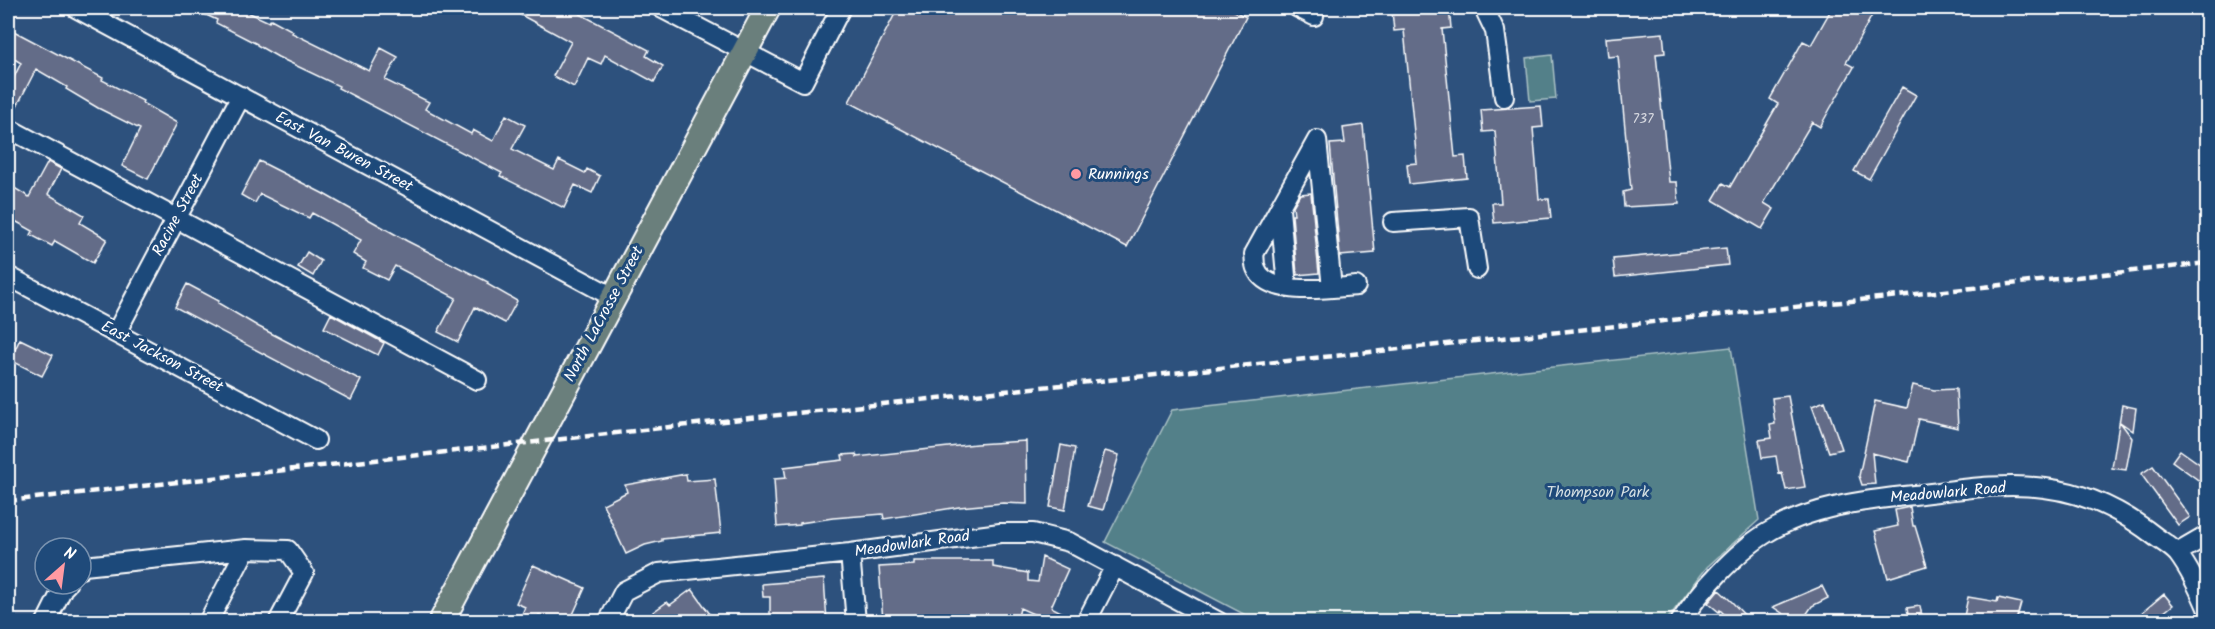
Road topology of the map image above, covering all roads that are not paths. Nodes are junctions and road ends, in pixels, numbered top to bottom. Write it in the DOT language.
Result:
graph roads {
  1 [pos="76,8"];
  2 [pos="661,8"];
  3 [pos="768,8"];
  4 [pos="841,8"];
  5 [pos="1484,8"];
  6 [pos="744,52"];
  7 [pos="241,96"];
  8 [pos="1504,97"];
  9 [pos="8,128"];
  10 [pos="1280,209"];
  11 [pos="176,219"];
  12 [pos="1393,222"];
  13 [pos="1477,269"];
  14 [pos="8,276"];
  15 [pos="1356,286"];
  16 [pos="1287,288"];
  17 [pos="1332,288"];
  18 [pos="612,297"];
  19 [pos="116,333"];
  20 [pos="477,380"];
  21 [pos="315,440"];
  22 [pos="2208,535"];
  23 [pos="246,549"];
  24 [pos="850,553"];
  25 [pos="2177,553"];
  26 [pos="93,565"];
  27 [pos="1115,566"];
  28 [pos="59,596"];
  29 [pos="2208,610"];
  30 [pos="46,621"];
  31 [pos="208,621"];
  32 [pos="278,621"];
  33 [pos="441,621"];
  34 [pos="608,621"];
  35 [pos="856,621"];
  36 [pos="1086,621"];
  37 [pos="1219,621"];
  38 [pos="1680,621"];
  1 -- 7 [label="street, East Van Buren Street"];
  2 -- 6 [label="street"];
  3 -- 6 [label="main road, North LaCrosse Street"];
  4 -- 6 [label="street"];
  5 -- 8 [label="street"];
  6 -- 18 [label="main road, North LaCrosse Street"];
  7 -- 11 [label="street, Racine Street"];
  7 -- 18 [label="street, East Van Buren Street"];
  9 -- 11 [label="street"];
  10 -- 16 [label="street"];
  10 -- 16 [label="street"];
  10 -- 17 [label="street"];
  11 -- 19 [label="street, Racine Street"];
  11 -- 20 [label="street"];
  12 -- 13 [label="street"];
  14 -- 19 [label="street, East Jackson Street"];
  15 -- 17 [label="street"];
  16 -- 17 [label="street"];
  18 -- 33 [label="main road, North LaCrosse Street"];
  19 -- 21 [label="street, East Jackson Street"];
  22 -- 25 [label="street"];
  23 -- 26 [label="street"];
  23 -- 31 [label="street"];
  23 -- 32 [label="street"];
  24 -- 27 [label="street, Meadowlark Road"];
  24 -- 34 [label="street, Meadowlark Road"];
  24 -- 35 [label="street"];
  25 -- 29 [label="street, Meadowlark Road"];
  25 -- 38 [label="street, Meadowlark Road"];
  27 -- 36 [label="street"];
  27 -- 37 [label="street, Meadowlark Road"];
  28 -- 30 [label="street"];
}
